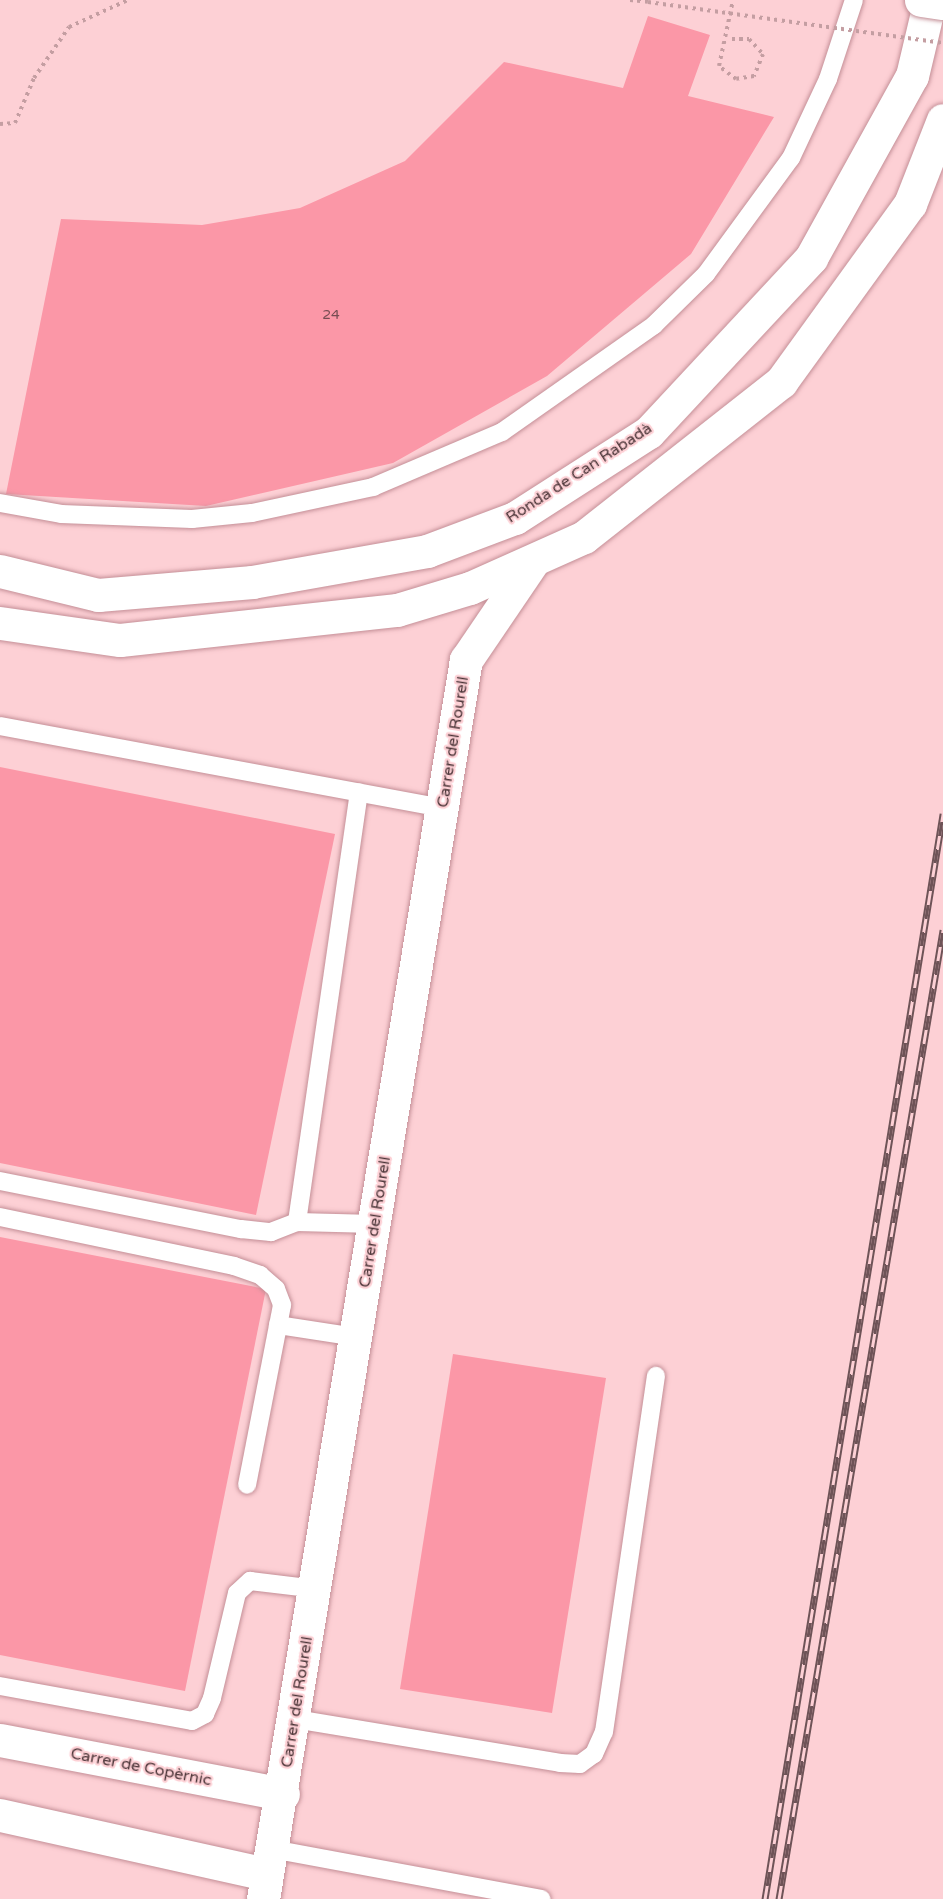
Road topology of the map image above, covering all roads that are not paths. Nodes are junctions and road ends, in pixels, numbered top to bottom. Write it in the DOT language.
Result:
graph roads {
  1 [pos="854,0"];
  2 [pos="921,0"];
  3 [pos="930,0"];
  4 [pos="943,3"];
  5 [pos="943,120"];
  6 [pos="0,503"];
  7 [pos="532,563"];
  8 [pos="0,571"];
  9 [pos="0,623"];
  10 [pos="0,726"];
  11 [pos="359,792"];
  12 [pos="442,807"];
  13 [pos="0,1181"];
  14 [pos="0,1217"];
  15 [pos="297,1222"];
  16 [pos="375,1224"];
  17 [pos="278,1325"];
  18 [pos="356,1336"];
  19 [pos="656,1376"];
  20 [pos="247,1485"];
  21 [pos="316,1589"];
  22 [pos="0,1686"];
  23 [pos="295,1719"];
  24 [pos="0,1740"];
  25 [pos="282,1794"];
  26 [pos="0,1815"];
  27 [pos="267,1874"];
  28 [pos="542,1899"];
  1 -- 6 [label="lane"];
  2 -- 4 [label="street, bridge"];
  3 -- 8 [label="street, Ronda de Can Rabadà"];
  5 -- 7 [label="street"];
  7 -- 9 [label="street"];
  7 -- 12 [label="street, Carrer del Rourell"];
  10 -- 11 [label="lane"];
  11 -- 12 [label="lane"];
  11 -- 15 [label="lane"];
  12 -- 16 [label="street, Carrer del Rourell"];
  13 -- 15 [label="lane"];
  14 -- 17 [label="lane"];
  15 -- 16 [label="lane"];
  16 -- 18 [label="street, Carrer del Rourell"];
  17 -- 18 [label="lane"];
  17 -- 20 [label="lane"];
  18 -- 21 [label="street, Carrer del Rourell"];
  19 -- 23 [label="lane"];
  21 -- 22 [label="lane"];
  21 -- 23 [label="street, Carrer del Rourell"];
  23 -- 25 [label="street, Carrer del Rourell"];
  24 -- 25 [label="street, Carrer de Copèrnic"];
  25 -- 27 [label="street, Carrer del Rourell"];
  26 -- 27 [label="street"];
  27 -- 28 [label="lane"];
}
